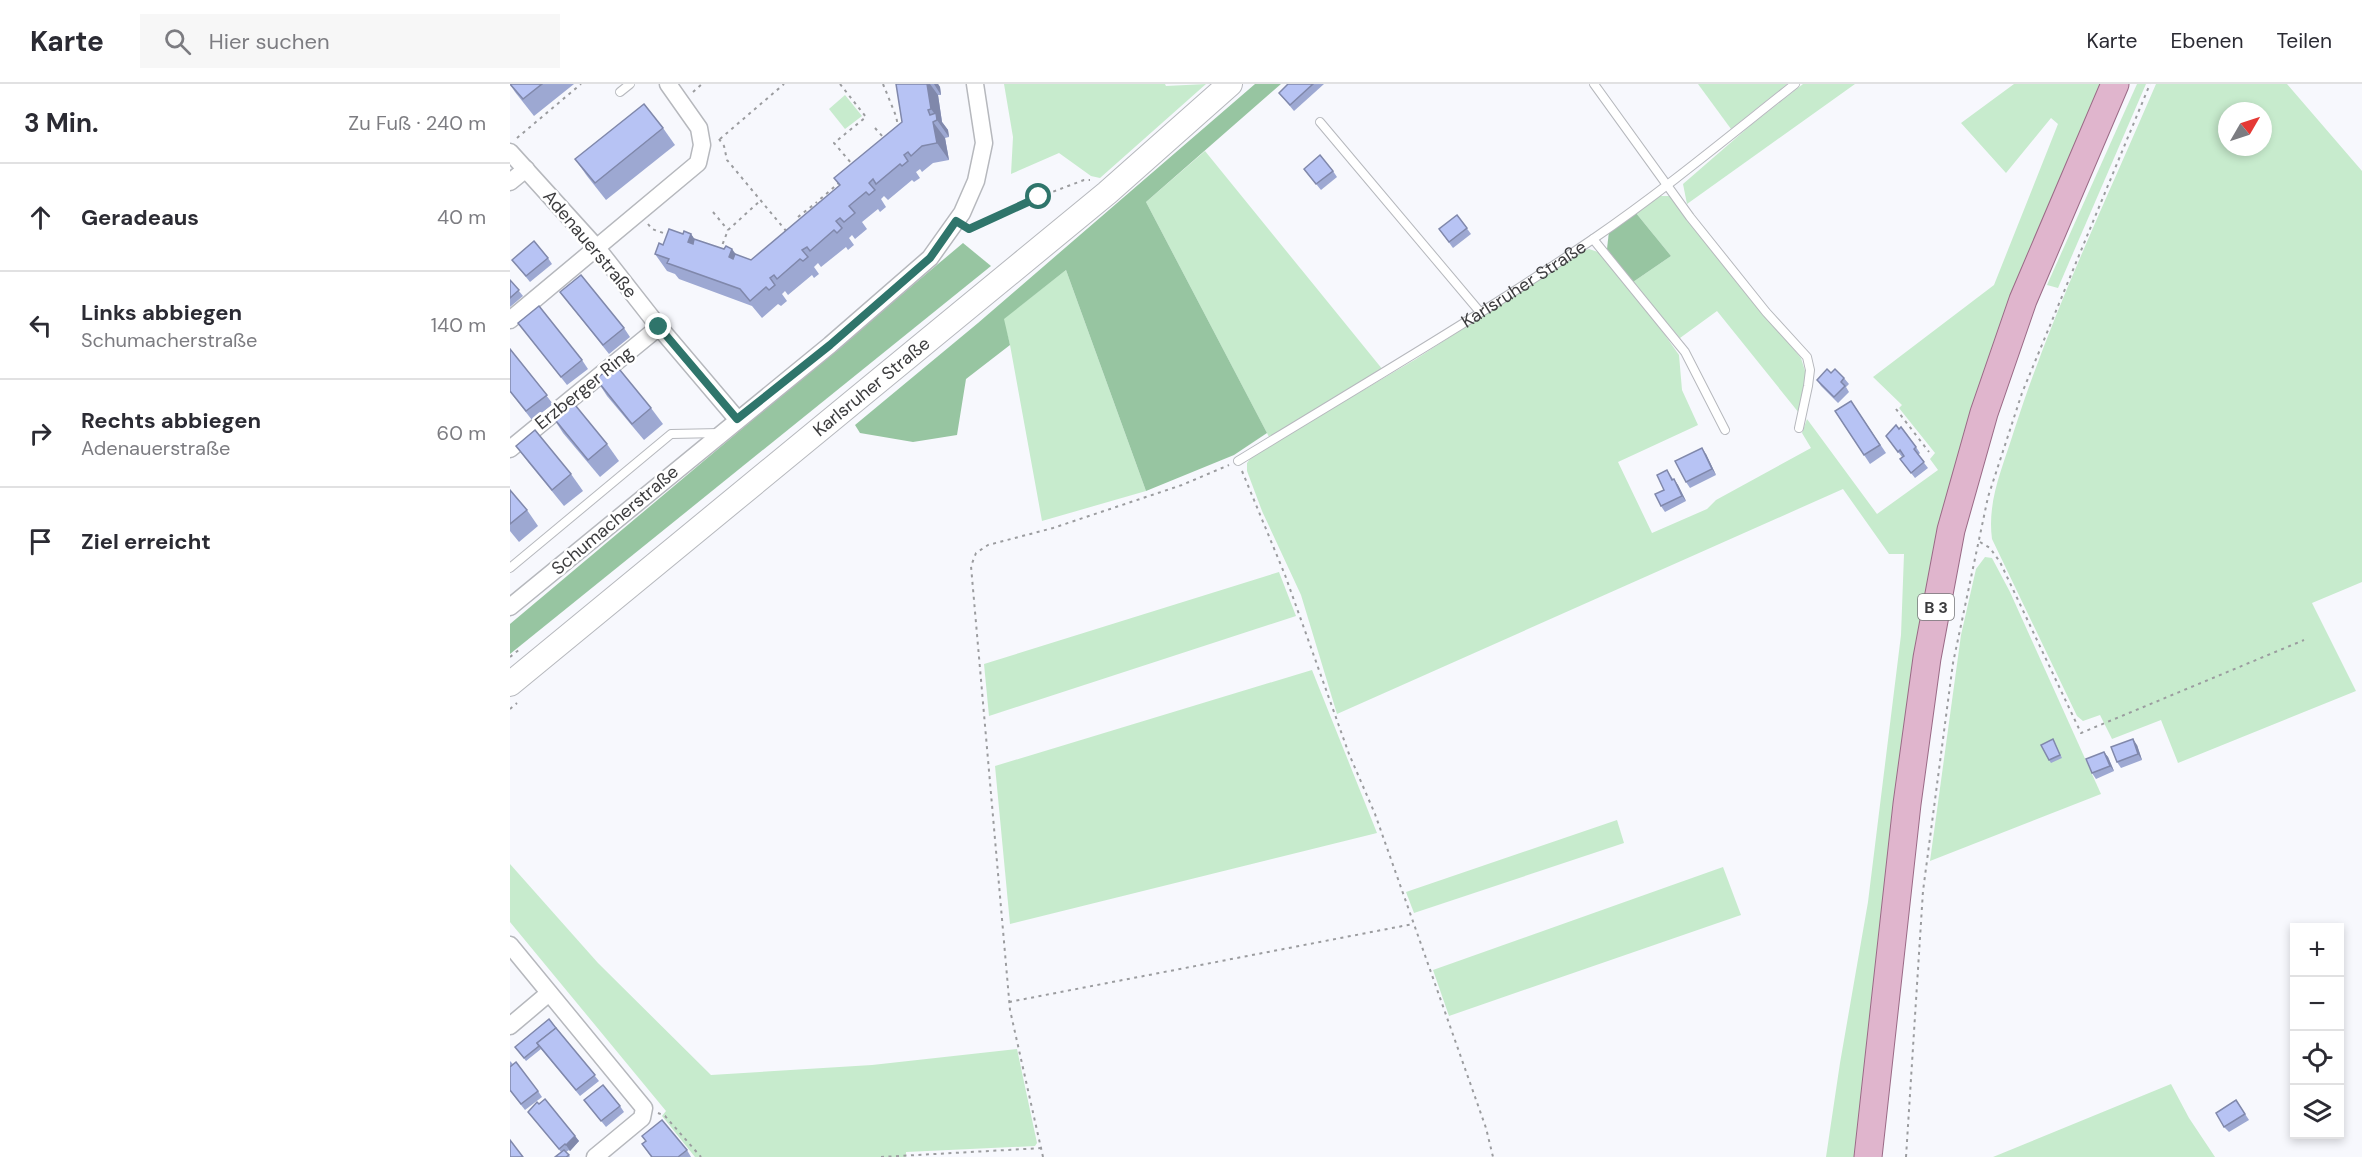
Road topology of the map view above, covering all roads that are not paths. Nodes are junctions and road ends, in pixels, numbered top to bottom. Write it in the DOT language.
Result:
graph roads {
  1 [pos="630,84"];
  2 [pos="668,84"];
  3 [pos="975,84"];
  4 [pos="1230,84"];
  5 [pos="1594,84"];
  6 [pos="1795,84"];
  7 [pos="2115,84"];
  8 [pos="620,92"];
  9 [pos="1320,122"];
  10 [pos="510,152"];
  11 [pos="526,169"];
  12 [pos="510,182"];
  13 [pos="1668,184"];
  14 [pos="1593,239"];
  15 [pos="597,248"];
  16 [pos="1480,312"];
  17 [pos="510,320"];
  18 [pos="659,327"];
  19 [pos="737,419"];
  20 [pos="1799,428"];
  21 [pos="1725,430"];
  22 [pos="720,433"];
  23 [pos="510,449"];
  24 [pos="1238,461"];
  25 [pos="510,568"];
  26 [pos="510,607"];
  27 [pos="510,684"];
  28 [pos="510,945"];
  29 [pos="549,993"];
  30 [pos="510,1026"];
  31 [pos="595,1157"];
  32 [pos="1868,1157"];
  1 -- 8 [label="lane"];
  2 -- 15 [label="street"];
  3 -- 19 [label="street, Schumacherstraße"];
  4 -- 27 [label="main road, Karlsruher Straße"];
  5 -- 13 [label="lane"];
  6 -- 13 [label="lane, Karlsruher Straße"];
  7 -- 32 [label="main road, B 3"];
  9 -- 16 [label="lane"];
  10 -- 11 [label="street, Adenauerstraße"];
  11 -- 12 [label="street"];
  11 -- 15 [label="street, Adenauerstraße"];
  13 -- 14 [label="lane, Karlsruher Straße"];
  13 -- 20 [label="lane"];
  14 -- 16 [label="lane, Karlsruher Straße"];
  14 -- 21 [label="lane"];
  15 -- 17 [label="street"];
  15 -- 18 [label="street, Adenauerstraße"];
  16 -- 24 [label="lane, Karlsruher Straße"];
  18 -- 19 [label="street, Adenauerstraße"];
  18 -- 23 [label="street, Erzberger Ring"];
  19 -- 22 [label="street, Schumacherstraße"];
  22 -- 25 [label="lane, Schumacherstraße"];
  22 -- 26 [label="street, Schumacherstraße"];
  28 -- 29 [label="street"];
  29 -- 30 [label="street"];
  29 -- 31 [label="street"];
}
